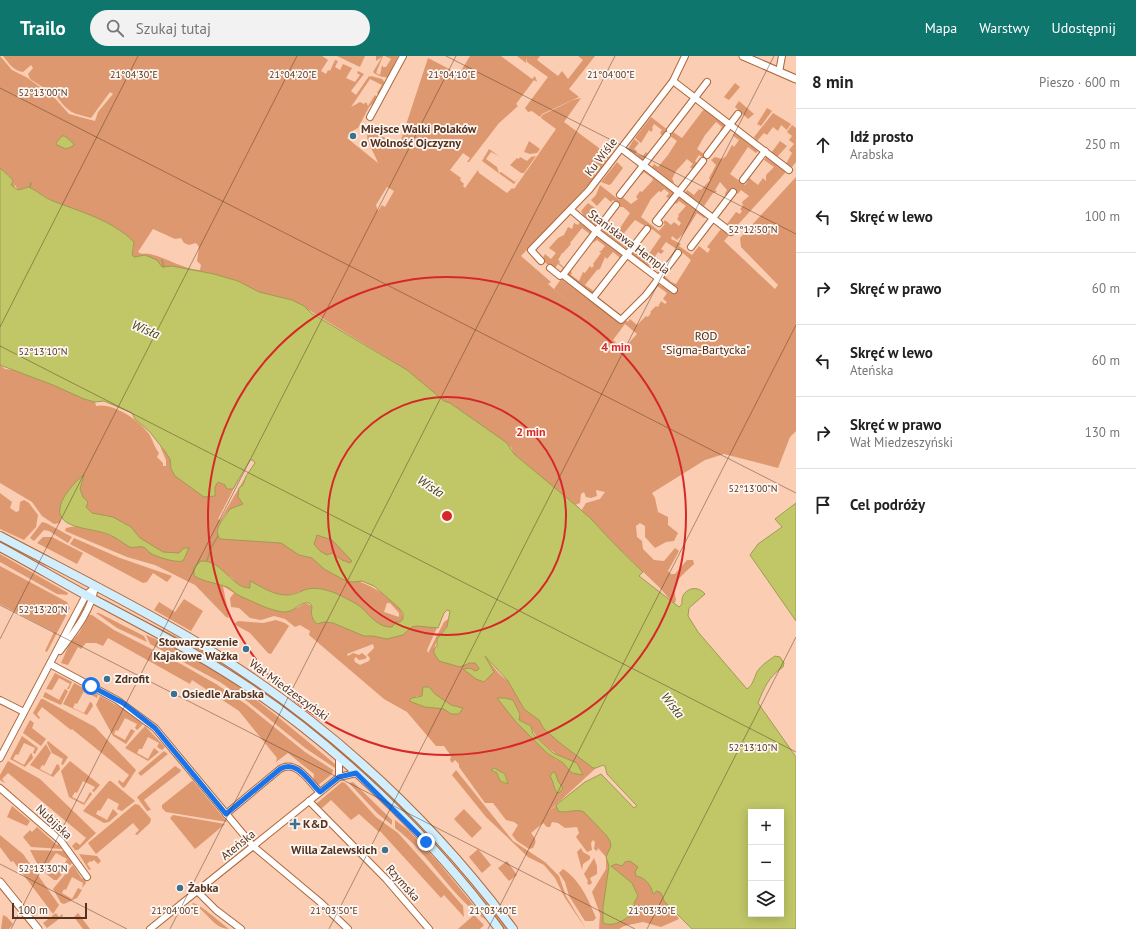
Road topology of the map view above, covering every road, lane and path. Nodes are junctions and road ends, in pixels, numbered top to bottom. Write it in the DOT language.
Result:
graph roads {
  1 [pos="403,56"];
  2 [pos="685,56"];
  3 [pos="743,56"];
  4 [pos="782,56"];
  5 [pos="778,72"];
  6 [pos="796,79"];
  7 [pos="673,81"];
  8 [pos="707,82"];
  9 [pos="695,98"];
  10 [pos="738,114"];
  11 [pos="370,117"];
  12 [pos="730,125"];
  13 [pos="622,148"];
  14 [pos="765,152"];
  15 [pos="707,155"];
  16 [pos="703,160"];
  17 [pos="644,165"];
  18 [pos="789,170"];
  19 [pos="743,180"];
  20 [pos="678,192"];
  21 [pos="733,192"];
  22 [pos="620,195"];
  23 [pos="616,205"];
  24 [pos="571,210"];
  25 [pos="713,218"];
  26 [pos="659,223"];
  27 [pos="647,230"];
  28 [pos="597,232"];
  29 [pos="731,232"];
  30 [pos="691,247"];
  31 [pos="678,253"];
  32 [pos="628,256"];
  33 [pos="541,261"];
  34 [pos="550,268"];
  35 [pos="563,275"];
  36 [pos="658,279"];
  37 [pos="674,290"];
  38 [pos="593,298"];
  39 [pos="0,536"];
  40 [pos="0,548"];
  41 [pos="95,586"];
  42 [pos="89,597"];
  43 [pos="52,661"];
  44 [pos="0,700"];
  45 [pos="24,712"];
  46 [pos="0,758"];
  47 [pos="339,758"];
  48 [pos="356,773"];
  49 [pos="339,777"];
  50 [pos="0,788"];
  51 [pos="320,792"];
  52 [pos="309,802"];
  53 [pos="226,814"];
  54 [pos="254,846"];
  55 [pos="87,877"];
  56 [pos="0,882"];
  57 [pos="197,891"];
  58 [pos="239,928"];
  59 [pos="38,929"];
  60 [pos="150,929"];
  61 [pos="348,929"];
  62 [pos="430,929"];
  63 [pos="499,929"];
  64 [pos="513,929"];
  1 -- 11 [label="street"];
  2 -- 7 [label="street, Ku Wiśle"];
  3 -- 5 [label="street"];
  4 -- 5 [label="street"];
  5 -- 6 [label="street"];
  7 -- 9 [label="street"];
  7 -- 13 [label="street, Ku Wiśle"];
  8 -- 9 [label="street"];
  9 -- 12 [label="street"];
  9 -- 17 [label="street"];
  10 -- 12 [label="street"];
  12 -- 14 [label="street"];
  12 -- 15 [label="street"];
  13 -- 17 [label="street"];
  13 -- 24 [label="street, Ku Wiśle"];
  14 -- 18 [label="street"];
  14 -- 19 [label="street"];
  16 -- 20 [label="street"];
  17 -- 20 [label="street"];
  17 -- 22 [label="street"];
  20 -- 25 [label="street"];
  20 -- 26 [label="street"];
  21 -- 25 [label="street"];
  23 -- 28 [label="street"];
  24 -- 28 [label="street, Stanisława Hempla"];
  24 -- 33 [label="street, Ku Wiśle"];
  25 -- 29 [label="street"];
  25 -- 30 [label="street"];
  27 -- 32 [label="street"];
  28 -- 32 [label="street, Stanisława Hempla"];
  28 -- 35 [label="street"];
  31 -- 36 [label="street"];
  32 -- 36 [label="street, Stanisława Hempla"];
  32 -- 38 [label="street"];
  34 -- 35 [label="street"];
  35 -- 38 [label="street"];
  36 -- 37 [label="street, Stanisława Hempla"];
  36 -- 38 [label="street"];
  39 -- 41 [label="main road, Wał Miedzeszyński"];
  40 -- 42 [label="main road, Wał Miedzeszyński"];
  41 -- 42 [label="street"];
  41 -- 64 [label="main road, Wał Miedzeszyński"];
  42 -- 43 [label="street"];
  42 -- 47 [label="main road, Wał Miedzeszyński"];
  43 -- 45 [label="street"];
  43 -- 53 [label="street"];
  44 -- 45 [label="street"];
  45 -- 46 [label="street"];
  47 -- 48 [label="main road, Wał Miedzeszyński"];
  47 -- 49 [label="street"];
  48 -- 49 [label="street, Ateńska"];
  48 -- 63 [label="main road, Wał Miedzeszyński"];
  49 -- 51 [label="street, Ateńska"];
  50 -- 55 [label="street, Nubijska"];
  51 -- 52 [label="street, Ateńska"];
  51 -- 53 [label="street"];
  52 -- 54 [label="street, Ateńska"];
  52 -- 62 [label="street, Rzymska"];
  53 -- 54 [label="street"];
  54 -- 57 [label="street, Ateńska"];
  54 -- 61 [label="street"];
  56 -- 59 [label="street"];
  57 -- 58 [label="street"];
  57 -- 60 [label="street, Ateńska"];
}
